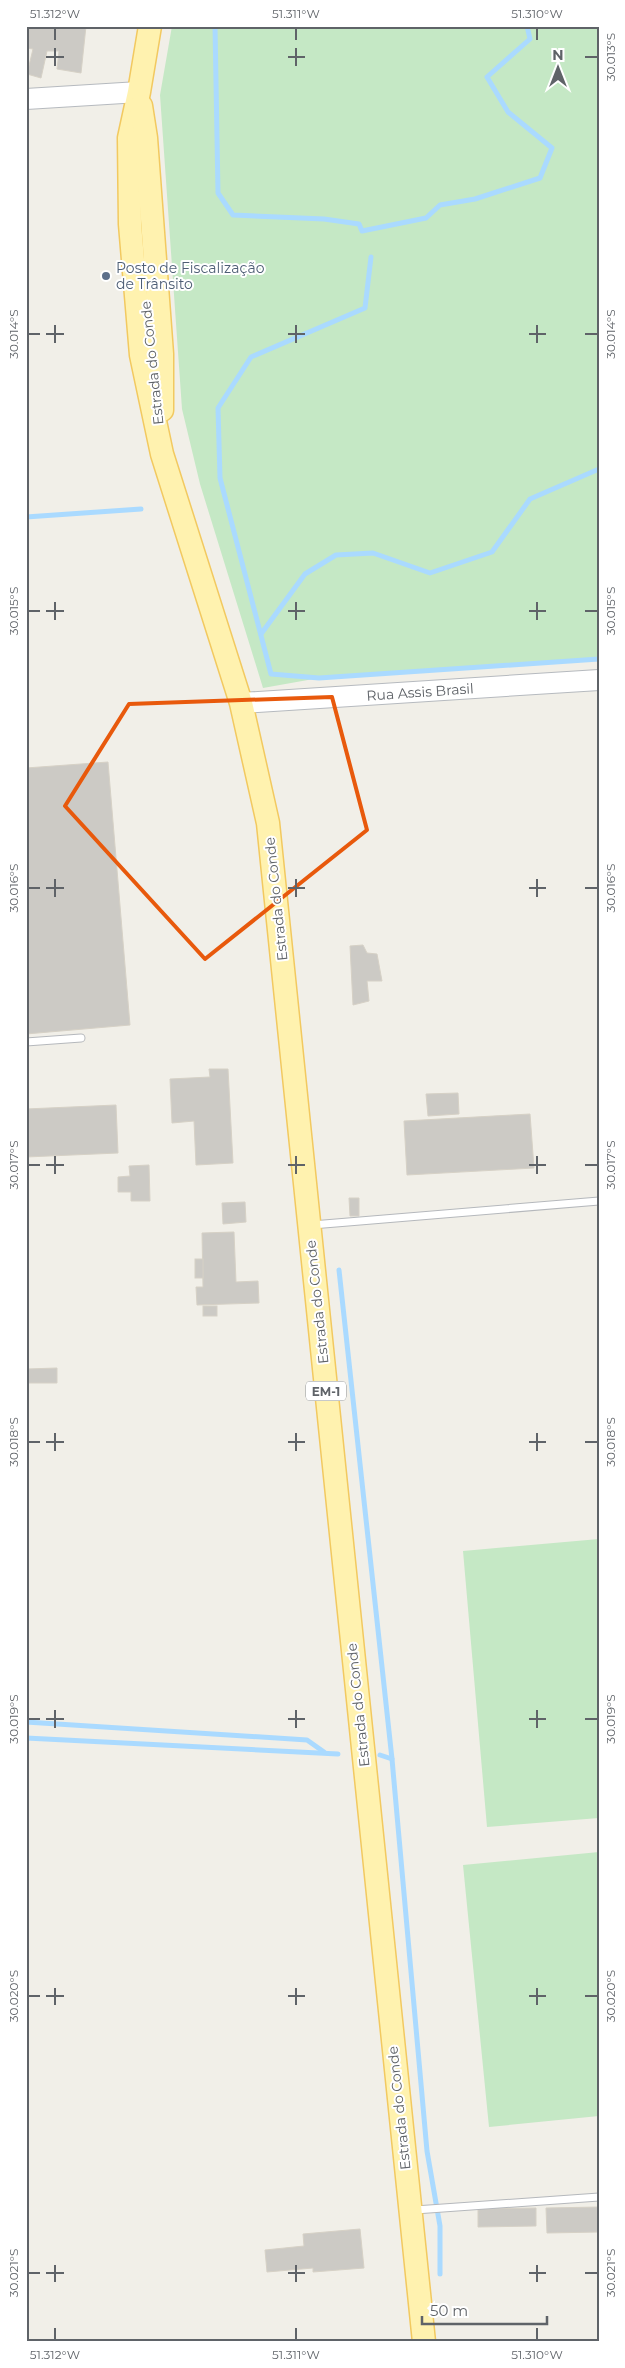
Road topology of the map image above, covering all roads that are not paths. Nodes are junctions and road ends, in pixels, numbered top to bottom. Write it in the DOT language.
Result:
graph roads {
  1 [pos="150,26"];
  2 [pos="139,92"];
  3 [pos="26,99"];
  4 [pos="599,680"];
  5 [pos="241,703"];
  6 [pos="81,1038"];
  7 [pos="26,1042"];
  8 [pos="599,1201"];
  9 [pos="309,1225"];
  10 [pos="599,2197"];
  11 [pos="420,2209"];
  12 [pos="424,2342"];
  1 -- 2 [label="main road, Estrada do Conde / EM-1"];
  2 -- 3 [label="street"];
  2 -- 5 [label="main road, Estrada do Conde / EM-1"];
  4 -- 5 [label="street, Rua Assis Brasil"];
  5 -- 9 [label="main road, Estrada do Conde / EM-1"];
  6 -- 7 [label="lane"];
  8 -- 9 [label="lane"];
  9 -- 11 [label="main road, Estrada do Conde / EM-1"];
  10 -- 11 [label="lane"];
  11 -- 12 [label="main road, Estrada do Conde / EM-1"];
}
